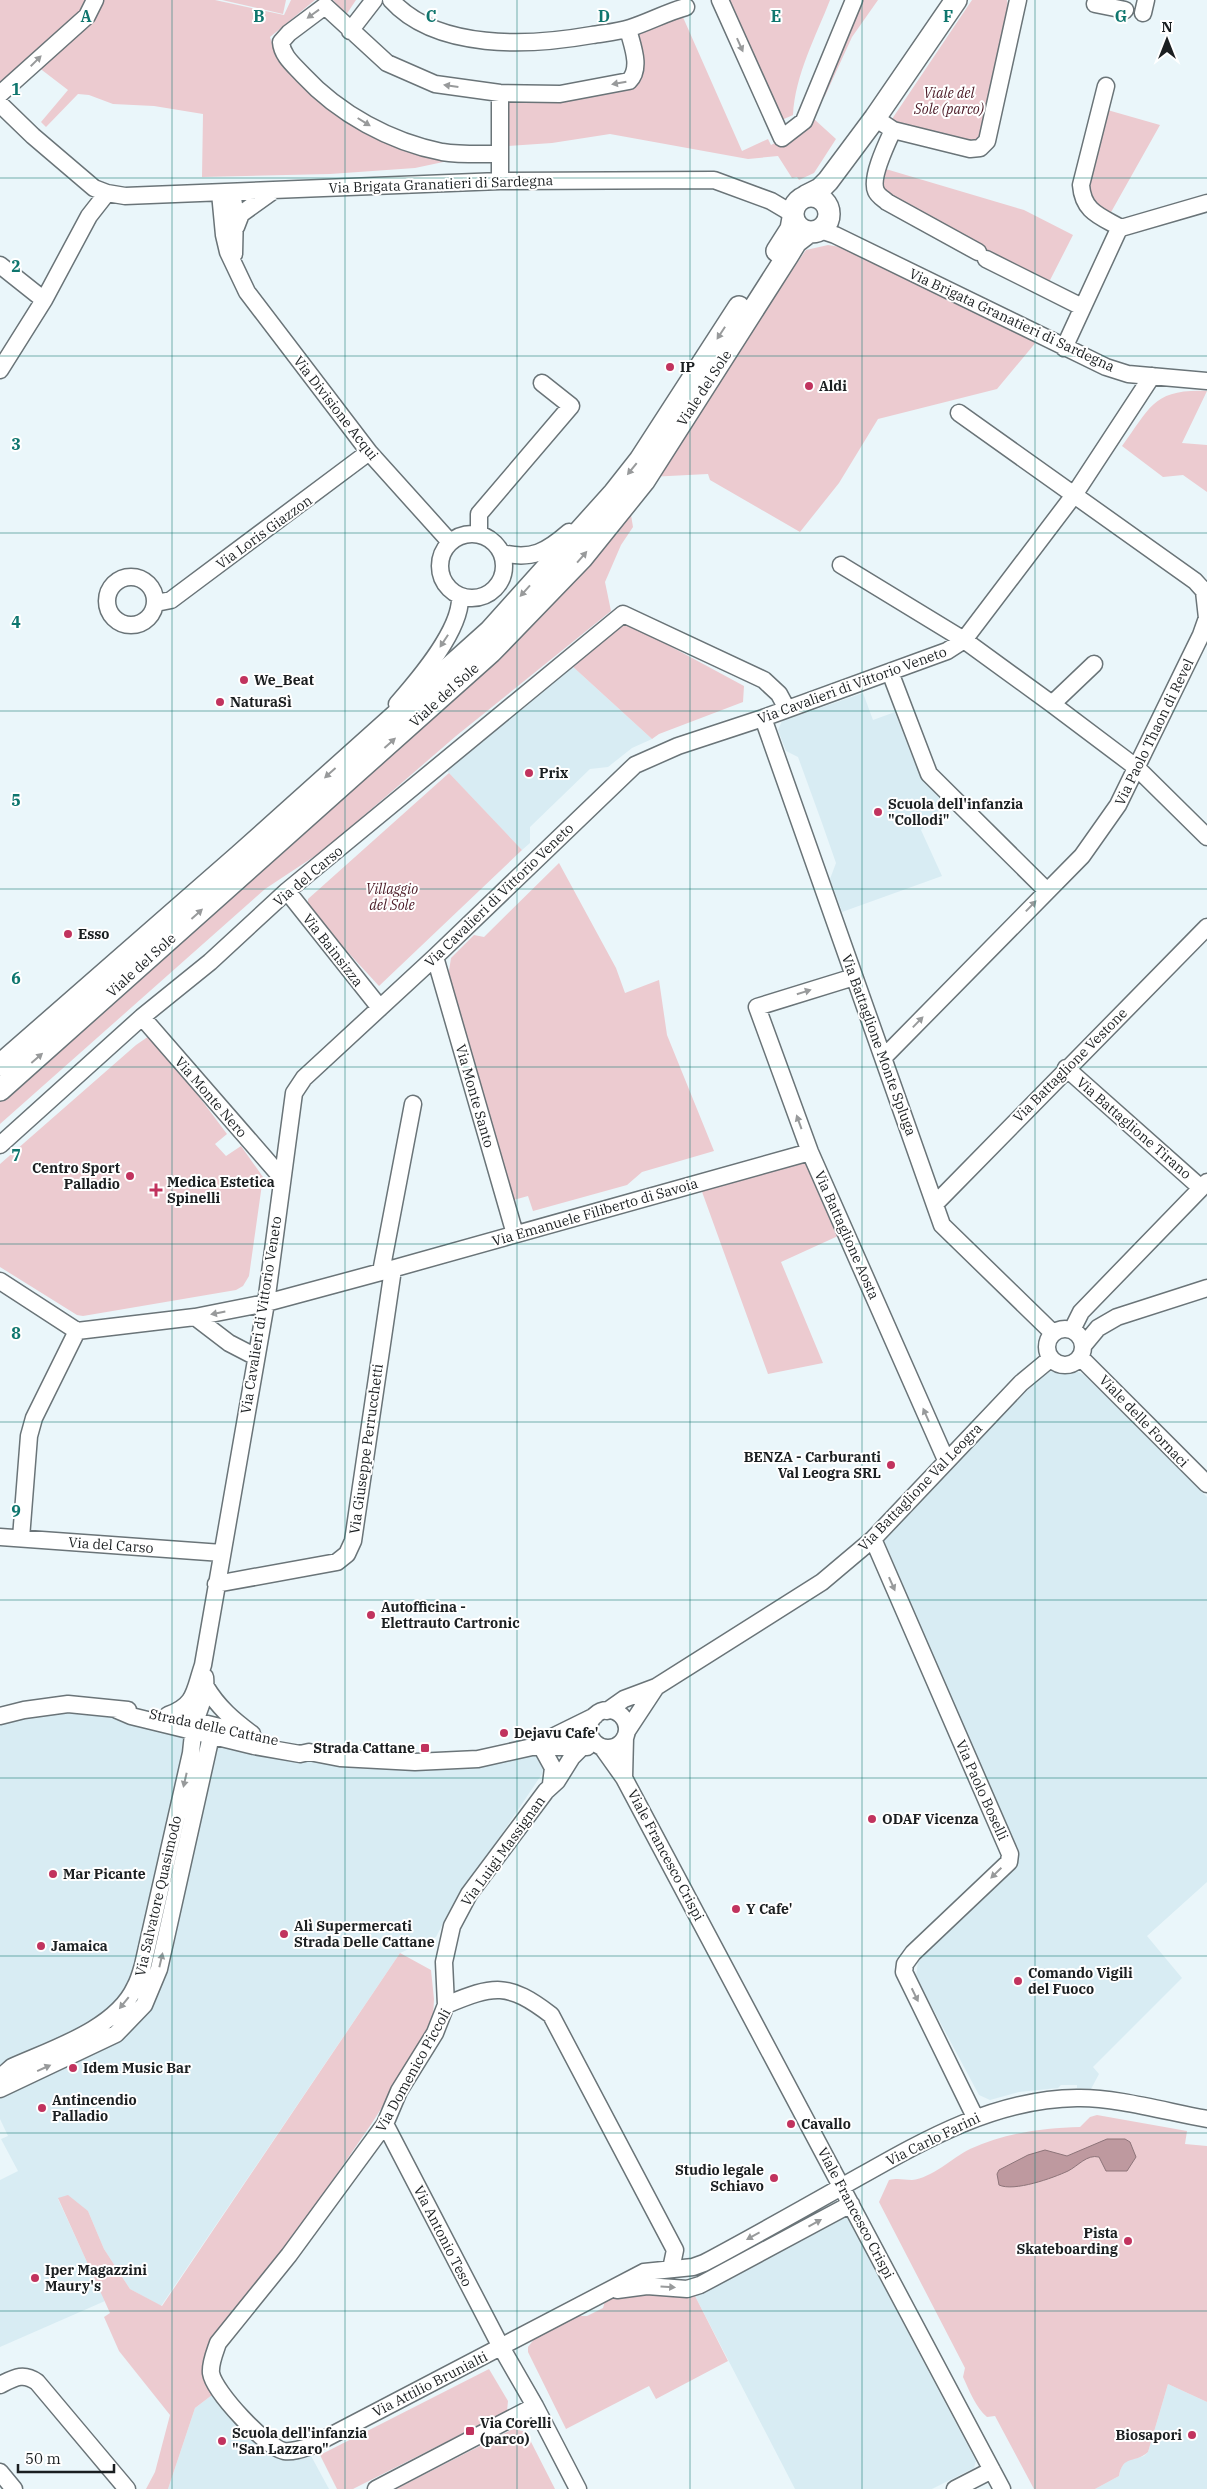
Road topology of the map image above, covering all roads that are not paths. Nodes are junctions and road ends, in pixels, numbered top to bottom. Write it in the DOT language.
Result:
graph roads {
  1 [pos="95,0"];
  2 [pos="374,0"];
  3 [pos="391,0"];
  4 [pos="720,0"];
  5 [pos="854,0"];
  6 [pos="956,0"];
  7 [pos="1018,0"];
  8 [pos="1095,4"];
  9 [pos="686,7"];
  10 [pos="1125,10"];
  11 [pos="628,29"];
  12 [pos="350,31"];
  13 [pos="1106,86"];
  14 [pos="500,93"];
  15 [pos="0,94"];
  16 [pos="0,104"];
  17 [pos="875,118"];
  18 [pos="893,130"];
  19 [pos="854,145"];
  20 [pos="500,154"];
  21 [pos="500,181"];
  22 [pos="277,189"];
  23 [pos="107,193"];
  24 [pos="190,194"];
  25 [pos="224,198"];
  26 [pos="1207,204"];
  27 [pos="797,208"];
  28 [pos="821,223"];
  29 [pos="1122,228"];
  30 [pos="229,231"];
  31 [pos="0,265"];
  32 [pos="44,300"];
  33 [pos="1082,307"];
  34 [pos="1064,348"];
  35 [pos="0,370"];
  36 [pos="1152,376"];
  37 [pos="1207,382"];
  38 [pos="542,383"];
  39 [pos="958,413"];
  40 [pos="369,452"];
  41 [pos="614,492"];
  42 [pos="1074,495"];
  43 [pos="478,534"];
  44 [pos="450,542"];
  45 [pos="502,552"];
  46 [pos="841,565"];
  47 [pos="460,596"];
  48 [pos="156,603"];
  49 [pos="964,640"];
  50 [pos="1094,664"];
  51 [pos="890,672"];
  52 [pos="1052,704"];
  53 [pos="787,709"];
  54 [pos="764,718"];
  55 [pos="355,750"];
  56 [pos="1137,768"];
  57 [pos="1207,837"];
  58 [pos="1046,890"];
  59 [pos="287,891"];
  60 [pos="1207,927"];
  61 [pos="435,957"];
  62 [pos="854,977"];
  63 [pos="380,1008"];
  64 [pos="142,1017"];
  65 [pos="884,1057"];
  66 [pos="0,1065"];
  67 [pos="1066,1068"];
  68 [pos="0,1090"];
  69 [pos="413,1104"];
  70 [pos="0,1145"];
  71 [pos="810,1152"];
  72 [pos="282,1178"];
  73 [pos="1204,1185"];
  74 [pos="935,1204"];
  75 [pos="515,1234"];
  76 [pos="387,1270"];
  77 [pos="0,1281"];
  78 [pos="1207,1288"];
  79 [pos="266,1303"];
  80 [pos="195,1317"];
  81 [pos="1072,1330"];
  82 [pos="77,1331"];
  83 [pos="1053,1333"];
  84 [pos="1082,1352"];
  85 [pos="256,1357"];
  86 [pos="1050,1359"];
  87 [pos="946,1460"];
  88 [pos="1207,1484"];
  89 [pos="0,1536"];
  90 [pos="21,1538"];
  91 [pos="873,1539"];
  92 [pos="222,1553"];
  93 [pos="216,1584"];
  94 [pos="203,1665"];
  95 [pos="206,1687"];
  96 [pos="656,1687"];
  97 [pos="117,1710"];
  98 [pos="601,1713"];
  99 [pos="168,1715"];
  100 [pos="0,1716"];
  101 [pos="194,1726"];
  102 [pos="252,1734"];
  103 [pos="626,1734"];
  104 [pos="212,1736"];
  105 [pos="582,1747"];
  106 [pos="601,1747"];
  107 [pos="537,1748"];
  108 [pos="309,1752"];
  109 [pos="624,1778"];
  110 [pos="550,1784"];
  111 [pos="446,2005"];
  112 [pos="0,2088"];
  113 [pos="975,2117"];
  114 [pos="1207,2119"];
  115 [pos="385,2124"];
  116 [pos="842,2187"];
  117 [pos="851,2204"];
  118 [pos="672,2269"];
  119 [pos="645,2279"];
  120 [pos="501,2347"];
  121 [pos="0,2385"];
  122 [pos="535,2406"];
  123 [pos="256,2432"];
  124 [pos="992,2470"];
  125 [pos="0,2472"];
  126 [pos="14,2489"];
  127 [pos="127,2489"];
  128 [pos="376,2489"];
  129 [pos="578,2489"];
  130 [pos="955,2489"];
  131 [pos="1002,2489"];
  15 -- 1 [label="street, one-way"];
  2 -- 12 [label="street"];
  3 -- 11 [label="street"];
  4 -- 5 [label="street, one-way"];
  6 -- 17 [label="main road, Viale del Sole"];
  7 -- 18 [label="street"];
  8 -- 10 [label="street"];
  9 -- 11 [label="street"];
  11 -- 14 [label="street, one-way"];
  14 -- 12 [label="street, one-way"];
  12 -- 20 [label="street, one-way"];
  13 -- 29 [label="street"];
  14 -- 20 [label="street"];
  16 -- 23 [label="street"];
  17 -- 18 [label="street"];
  17 -- 19 [label="main road, Viale del Sole"];
  18 -- 33 [label="street"];
  19 -- 27 [label="main road, Viale del Sole"];
  19 -- 28 [label="main road, Viale del Sole"];
  20 -- 21 [label="street"];
  21 -- 22 [label="street, Via Brigata Granatieri di Sardegna"];
  21 -- 27 [label="street, Via Brigata Granatieri di Sardegna"];
  22 -- 25 [label="street, Via Brigata Granatieri di Sardegna"];
  22 -- 30 [label="street"];
  23 -- 24 [label="street, Via Brigata Granatieri di Sardegna"];
  23 -- 32 [label="street"];
  24 -- 25 [label="street, Via Brigata Granatieri di Sardegna"];
  24 -- 30 [label="street, Via Divisione Acqui"];
  25 -- 30 [label="street, Via Divisione Acqui"];
  26 -- 29 [label="street"];
  27 -- 28 [label="main road"];
  27 -- 28 [label="main road"];
  27 -- 41 [label="main road, Viale del Sole, one-way"];
  28 -- 34 [label="street, Via Brigata Granatieri di Sardegna"];
  68 -- 28 [label="main road, Viale del Sole, one-way"];
  29 -- 33 [label="street"];
  30 -- 40 [label="street, Via Divisione Acqui"];
  31 -- 32 [label="street"];
  32 -- 35 [label="street"];
  33 -- 34 [label="street"];
  34 -- 36 [label="street, Via Brigata Granatieri di Sardegna"];
  36 -- 37 [label="street, Via Brigata Granatieri di Sardegna"];
  36 -- 42 [label="street, Via Cavalieri di Vittorio Veneto"];
  38 -- 43 [label="street"];
  39 -- 42 [label="street, Via Paolo Thaon di Revel"];
  40 -- 44 [label="street, Via Divisione Acqui"];
  40 -- 48 [label="street, Via Loris Giazzon"];
  41 -- 45 [label="street"];
  41 -- 55 [label="main road, Viale del Sole, one-way"];
  42 -- 49 [label="street, Via Cavalieri di Vittorio Veneto"];
  42 -- 56 [label="street, Via Paolo Thaon di Revel"];
  43 -- 44 [label="street"];
  43 -- 45 [label="street"];
  44 -- 47 [label="street"];
  45 -- 47 [label="street"];
  46 -- 49 [label="street"];
  47 -- 55 [label="street, one-way"];
  49 -- 51 [label="street, Via Cavalieri di Vittorio Veneto"];
  49 -- 52 [label="street"];
  50 -- 52 [label="street"];
  51 -- 53 [label="street, Via Cavalieri di Vittorio Veneto"];
  51 -- 58 [label="street"];
  52 -- 56 [label="street"];
  53 -- 54 [label="street, Via Cavalieri di Vittorio Veneto"];
  53 -- 59 [label="street, Via del Carso"];
  54 -- 61 [label="street, Via Cavalieri di Vittorio Veneto"];
  54 -- 62 [label="street, Via Battaglione Monte Spluga"];
  55 -- 66 [label="main road, Viale del Sole, one-way"];
  56 -- 57 [label="street"];
  56 -- 58 [label="street, Via Paolo Thaon di Revel"];
  65 -- 58 [label="street, Via Paolo Thaon di Revel, one-way"];
  59 -- 63 [label="street, Via Bainsizza"];
  59 -- 64 [label="street, Via del Carso"];
  60 -- 67 [label="street, Via Battaglione Vestone"];
  61 -- 63 [label="street, Via Cavalieri di Vittorio Veneto"];
  61 -- 75 [label="street, Via Monte Santo"];
  62 -- 65 [label="street, Via Battaglione Monte Spluga"];
  71 -- 62 [label="street, Via Battaglione Aosta, one-way"];
  63 -- 72 [label="street, Via Cavalieri di Vittorio Veneto"];
  64 -- 70 [label="street, Via del Carso"];
  64 -- 72 [label="street, Via Monte Nero"];
  65 -- 74 [label="street, Via Battaglione Monte Spluga"];
  67 -- 73 [label="street, Via Battaglione Tirano"];
  67 -- 74 [label="street, Via Battaglione Vestone"];
  69 -- 76 [label="street"];
  71 -- 75 [label="street, Via Emanuele Filiberto di Savoia"];
  87 -- 71 [label="street, Via Battaglione Aosta, one-way"];
  72 -- 79 [label="street, Via Cavalieri di Vittorio Veneto"];
  73 -- 81 [label="street"];
  74 -- 83 [label="street, Via Battaglione Monte Spluga"];
  75 -- 76 [label="street, Via Emanuele Filiberto di Savoia"];
  76 -- 79 [label="street, Via Emanuele Filiberto di Savoia"];
  76 -- 93 [label="street, Via Giuseppe Perrucchetti"];
  77 -- 82 [label="street"];
  78 -- 84 [label="street"];
  79 -- 80 [label="street, Via Emanuele Filiberto di Savoia, one-way"];
  79 -- 85 [label="street, Via Cavalieri di Vittorio Veneto"];
  80 -- 82 [label="street, Via Emanuele Filiberto di Savoia"];
  80 -- 85 [label="street"];
  81 -- 83 [label="street"];
  81 -- 84 [label="street"];
  82 -- 90 [label="street"];
  83 -- 86 [label="street"];
  84 -- 86 [label="street"];
  84 -- 88 [label="street, Viale delle Fornaci"];
  85 -- 92 [label="street, Via Cavalieri di Vittorio Veneto"];
  86 -- 87 [label="street, Via Battaglione Val Leogra"];
  87 -- 91 [label="street, Via Battaglione Val Leogra"];
  89 -- 90 [label="street, Via del Carso"];
  90 -- 92 [label="street, Via del Carso"];
  91 -- 96 [label="street, Via Battaglione Val Leogra"];
  91 -- 113 [label="street, Via Paolo Boselli, one-way"];
  92 -- 93 [label="street, Via Cavalieri di Vittorio Veneto"];
  93 -- 94 [label="street, Via Cavalieri di Vittorio Veneto"];
  94 -- 95 [label="street, Via Cavalieri di Vittorio Veneto"];
  94 -- 99 [label="street, Via Cavalieri di Vittorio Veneto"];
  95 -- 101 [label="street, Via Cavalieri di Vittorio Veneto"];
  95 -- 102 [label="street, Via Cavalieri di Vittorio Veneto"];
  96 -- 98 [label="street, Via Battaglione Val Leogra"];
  96 -- 103 [label="street, Via Battaglione Val Leogra"];
  97 -- 99 [label="street, Strada delle Cattane"];
  97 -- 100 [label="street, Strada delle Cattane"];
  97 -- 101 [label="street, Strada delle Cattane"];
  98 -- 103 [label="street"];
  98 -- 106 [label="street, Viale Francesco Crispi"];
  98 -- 107 [label="street, Strada delle Cattane"];
  99 -- 101 [label="street, Strada delle Cattane"];
  101 -- 102 [label="street, Strada delle Cattane"];
  101 -- 104 [label="street, Strada delle Cattane"];
  101 -- 112 [label="street, Via Salvatore Quasimodo, one-way"];
  102 -- 108 [label="street, Strada delle Cattane"];
  103 -- 106 [label="street"];
  103 -- 109 [label="street, Viale Francesco Crispi"];
  104 -- 108 [label="street, Strada delle Cattane"];
  112 -- 104 [label="street, Via Salvatore Quasimodo, one-way"];
  105 -- 106 [label="street, Strada delle Cattane"];
  105 -- 107 [label="street, Strada delle Cattane"];
  105 -- 110 [label="street, Via Luigi Massignan"];
  106 -- 109 [label="street, Viale Francesco Crispi"];
  107 -- 108 [label="street, Strada delle Cattane"];
  107 -- 110 [label="street, Via Luigi Massignan"];
  109 -- 116 [label="street, Viale Francesco Crispi"];
  110 -- 111 [label="street, Via Luigi Massignan"];
  111 -- 115 [label="street, Via Domenico Piccoli"];
  111 -- 118 [label="street, Via Domenico Piccoli"];
  113 -- 114 [label="street, Via Carlo Farini"];
  113 -- 116 [label="street, Via Carlo Farini"];
  115 -- 120 [label="street, Via Antonio Teso"];
  115 -- 123 [label="street, Via Domenico Piccoli"];
  116 -- 117 [label="street, Viale Francesco Crispi"];
  116 -- 118 [label="street, Via Attilio Brunialti, one-way"];
  119 -- 117 [label="street, Via Attilio Brunialti, one-way"];
  117 -- 124 [label="street, Viale Francesco Crispi"];
  118 -- 119 [label="street, Via Attilio Brunialti"];
  119 -- 120 [label="street, Via Attilio Brunialti"];
  120 -- 122 [label="street, Via Antonio Teso"];
  120 -- 123 [label="street, Via Attilio Brunialti"];
  121 -- 127 [label="street"];
  122 -- 128 [label="street"];
  122 -- 129 [label="street, Via Antonio Teso"];
  124 -- 130 [label="street"];
  124 -- 131 [label="street, Viale Francesco Crispi"];
  125 -- 126 [label="street"];
}
